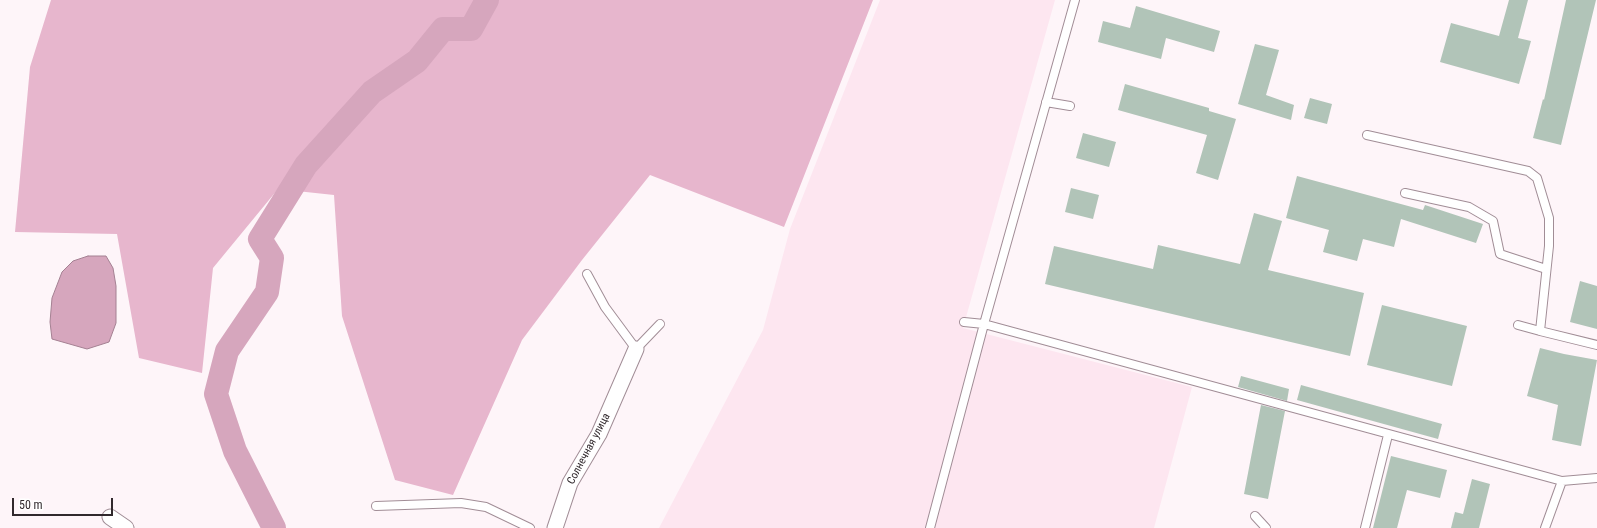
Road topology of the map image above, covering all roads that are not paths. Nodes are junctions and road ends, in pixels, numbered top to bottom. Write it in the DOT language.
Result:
graph roads {
  1 [pos="1075,0"];
  2 [pos="1046,102"];
  3 [pos="1070,106"];
  4 [pos="1367,135"];
  5 [pos="1405,193"];
  6 [pos="1546,269"];
  7 [pos="587,274"];
  8 [pos="964,322"];
  9 [pos="660,324"];
  10 [pos="984,324"];
  11 [pos="1518,325"];
  12 [pos="1540,331"];
  13 [pos="1597,345"];
  14 [pos="636,349"];
  15 [pos="1388,435"];
  16 [pos="1597,478"];
  17 [pos="1562,481"];
  18 [pos="376,506"];
  19 [pos="1255,516"];
  20 [pos="110,517"];
  21 [pos="126,528"];
  22 [pos="530,528"];
  23 [pos="555,528"];
  24 [pos="930,528"];
  25 [pos="1266,528"];
  26 [pos="1365,528"];
  27 [pos="1545,528"];
  1 -- 2 [label="lane"];
  2 -- 3 [label="lane"];
  2 -- 10 [label="lane"];
  4 -- 6 [label="lane"];
  5 -- 6 [label="lane"];
  6 -- 12 [label="lane"];
  7 -- 14 [label="lane"];
  8 -- 10 [label="lane"];
  9 -- 14 [label="lane"];
  10 -- 15 [label="lane"];
  10 -- 24 [label="lane"];
  11 -- 12 [label="lane"];
  12 -- 13 [label="lane"];
  14 -- 23 [label="street, Солнечная улица"];
  15 -- 17 [label="lane"];
  15 -- 26 [label="lane"];
  16 -- 17 [label="lane"];
  17 -- 27 [label="lane"];
  18 -- 22 [label="lane"];
  19 -- 25 [label="lane"];
  20 -- 21 [label="street"];
}
